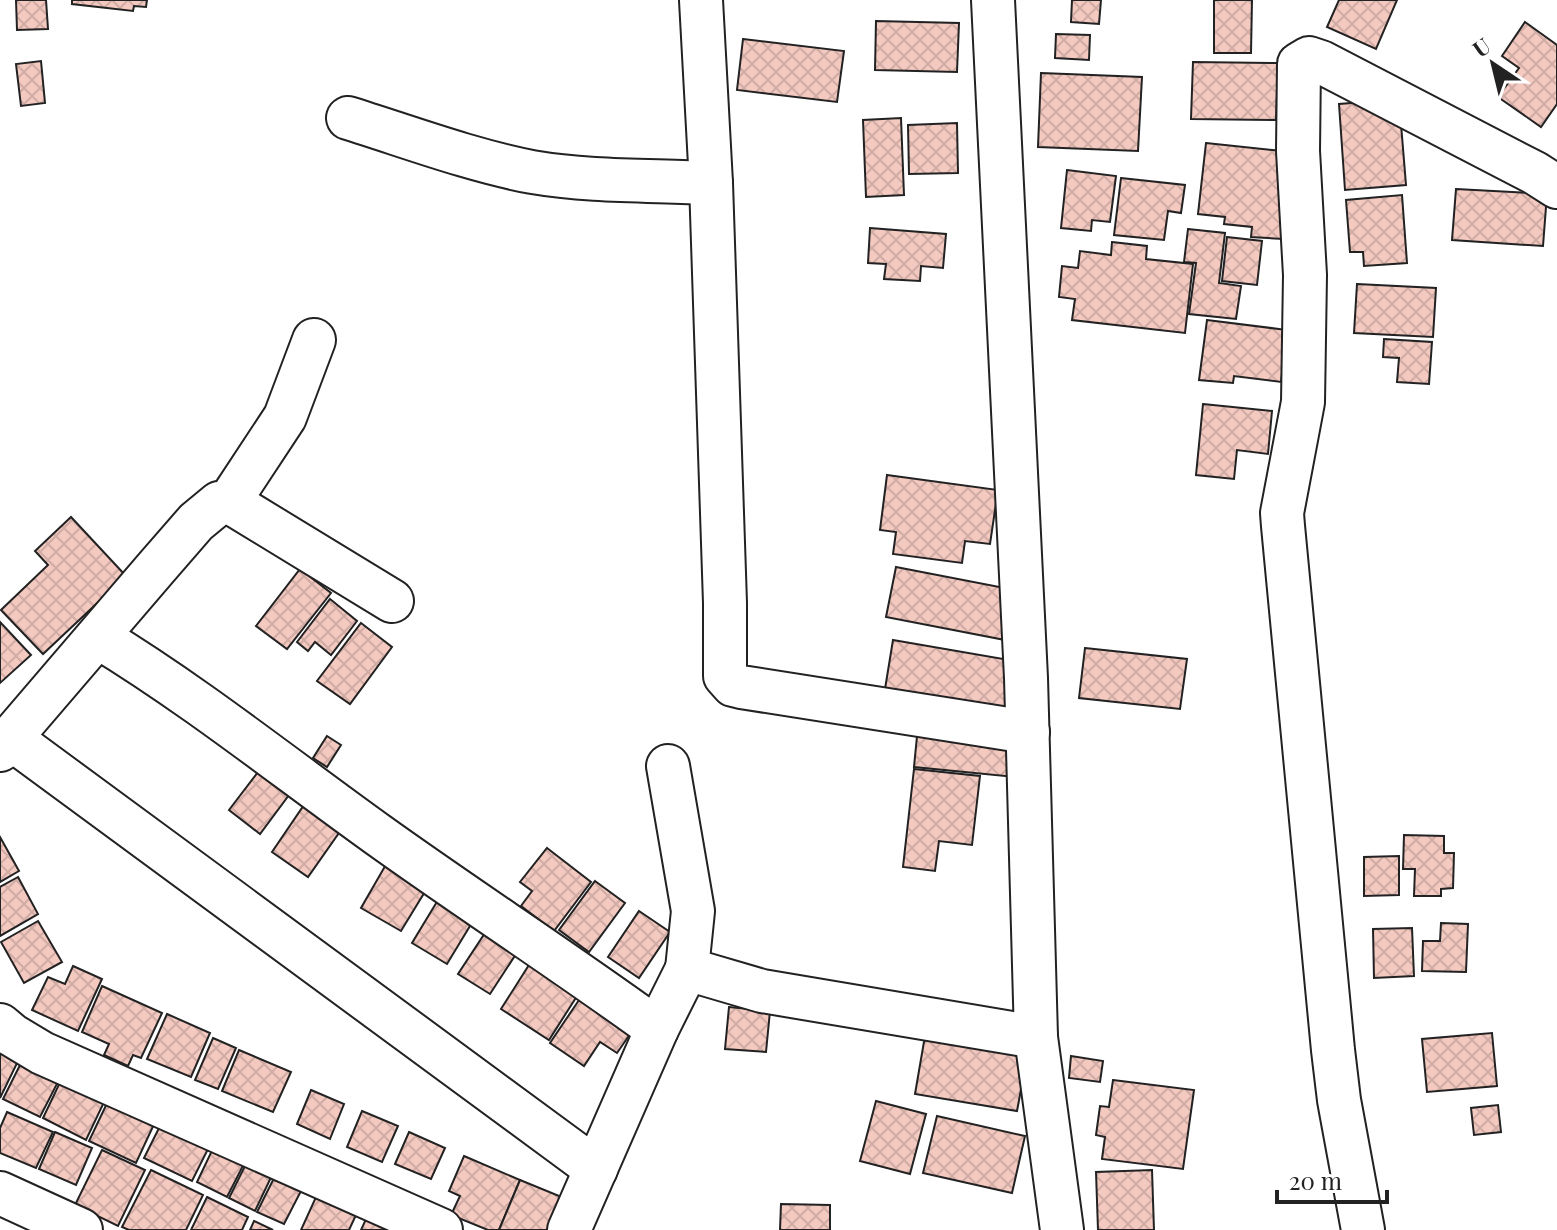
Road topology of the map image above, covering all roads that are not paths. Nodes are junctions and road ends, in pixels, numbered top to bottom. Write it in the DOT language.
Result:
graph roads {
  1 [pos="701,0"];
  2 [pos="993,0"];
  3 [pos="348,118"];
  4 [pos="711,183"];
  5 [pos="1557,187"];
  6 [pos="314,340"];
  7 [pos="229,502"];
  8 [pos="392,601"];
  9 [pos="98,637"];
  10 [pos="1028,732"];
  11 [pos="5,744"];
  12 [pos="668,766"];
  13 [pos="687,969"];
  14 [pos="0,1025"];
  15 [pos="657,1029"];
  16 [pos="1036,1037"];
  17 [pos="596,1169"];
  18 [pos="0,1193"];
  19 [pos="81,1230"];
  20 [pos="441,1230"];
  21 [pos="569,1230"];
  22 [pos="1062,1230"];
  23 [pos="1363,1230"];
  1 -- 4 [label="street"];
  2 -- 10 [label="street"];
  3 -- 4 [label="street"];
  4 -- 10 [label="street"];
  5 -- 23 [label="street"];
  6 -- 7 [label="street"];
  7 -- 8 [label="street"];
  7 -- 9 [label="street"];
  9 -- 11 [label="street"];
  9 -- 15 [label="street"];
  10 -- 16 [label="street"];
  11 -- 17 [label="street"];
  12 -- 13 [label="street"];
  13 -- 15 [label="street"];
  13 -- 16 [label="street"];
  14 -- 20 [label="street"];
  15 -- 17 [label="street"];
  16 -- 22 [label="street"];
  17 -- 21 [label="street"];
  18 -- 19 [label="street"];
}
